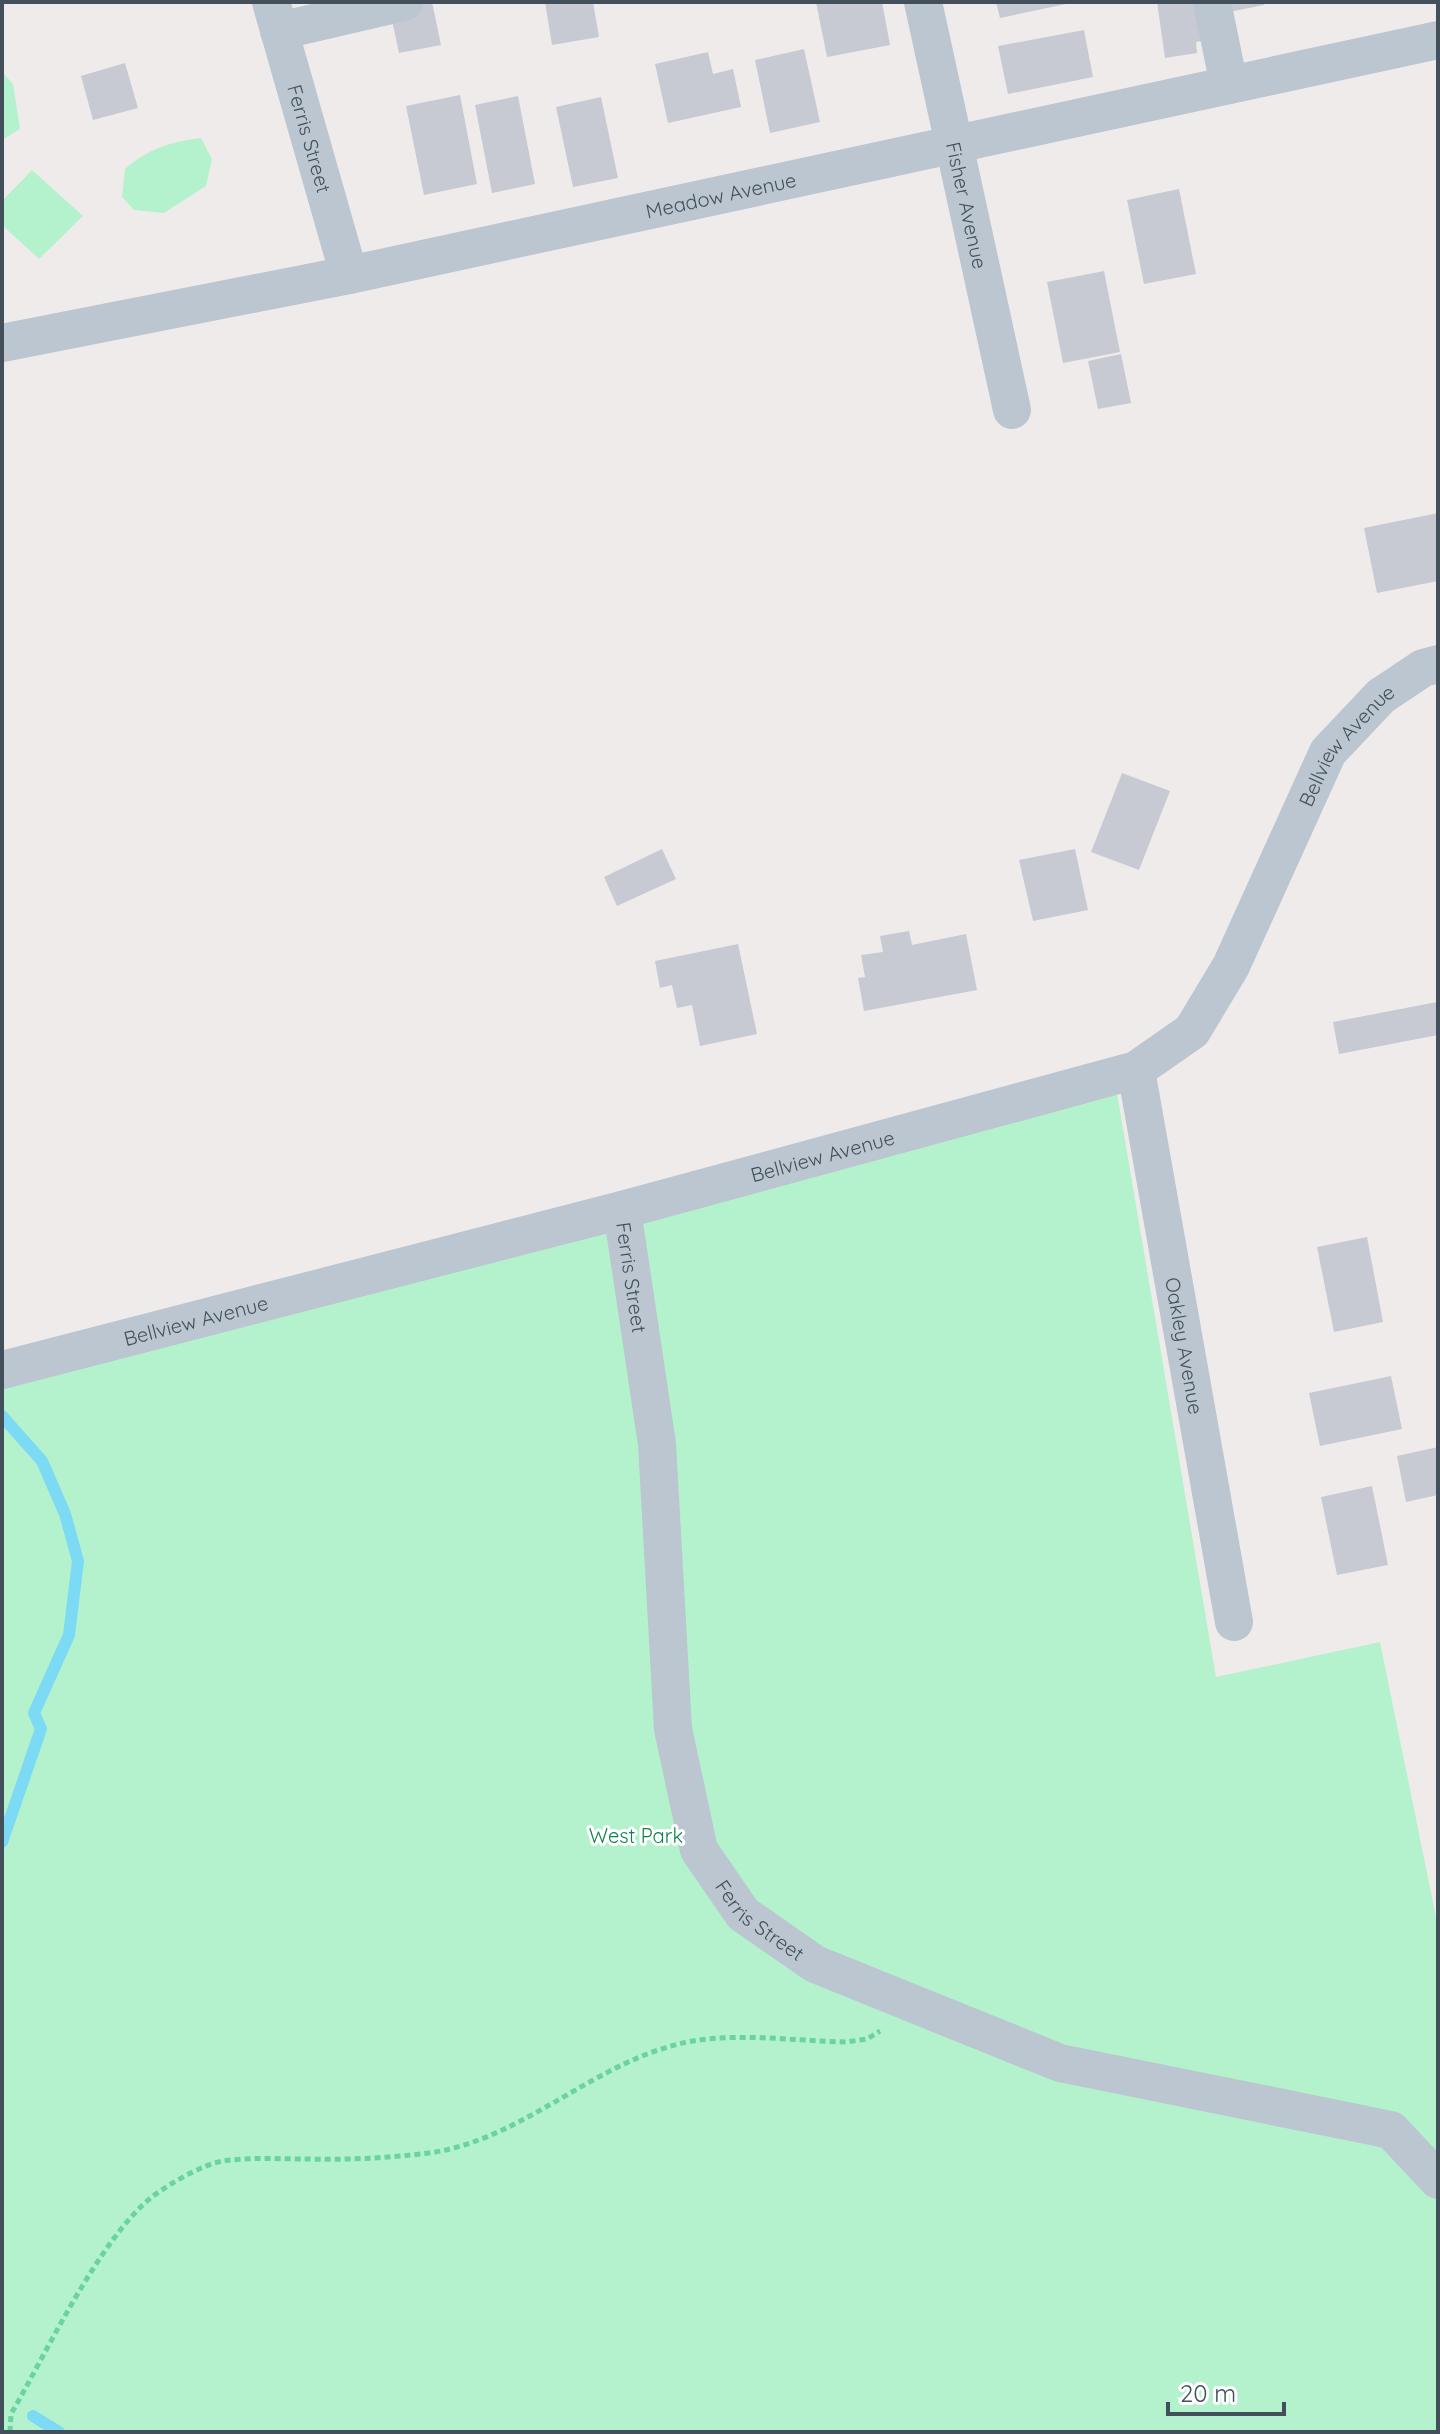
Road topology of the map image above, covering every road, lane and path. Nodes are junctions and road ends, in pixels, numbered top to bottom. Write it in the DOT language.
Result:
graph roads {
  1 [pos="404,2"];
  2 [pos="923,2"];
  3 [pos="1212,2"];
  4 [pos="275,16"];
  5 [pos="1438,40"];
  6 [pos="1229,85"];
  7 [pos="952,148"];
  8 [pos="349,275"];
  9 [pos="2,343"];
  10 [pos="1012,410"];
  11 [pos="1438,664"];
  12 [pos="1136,1070"];
  13 [pos="622,1210"];
  14 [pos="2,1370"];
  15 [pos="1234,1622"];
  16 [pos="908,2002"];
  17 [pos="1438,2180"];
  18 [pos="10,2432"];
  1 -- 4 [label="street"];
  2 -- 7 [label="street, Fisher Avenue"];
  3 -- 6 [label="street"];
  4 -- 8 [label="street, Ferris Street"];
  5 -- 6 [label="street, Meadow Avenue"];
  6 -- 7 [label="street, Meadow Avenue"];
  7 -- 8 [label="street, Meadow Avenue"];
  7 -- 10 [label="street, Fisher Avenue"];
  8 -- 9 [label="street, Meadow Avenue"];
  11 -- 12 [label="street, Bellview Avenue"];
  12 -- 13 [label="street, Bellview Avenue"];
  12 -- 15 [label="street, Oakley Avenue"];
  13 -- 14 [label="street, Bellview Avenue"];
  13 -- 16 [label="street, Ferris Street"];
  16 -- 17 [label="street, Ferris Street"];
  16 -- 18 [label="path"];
}
